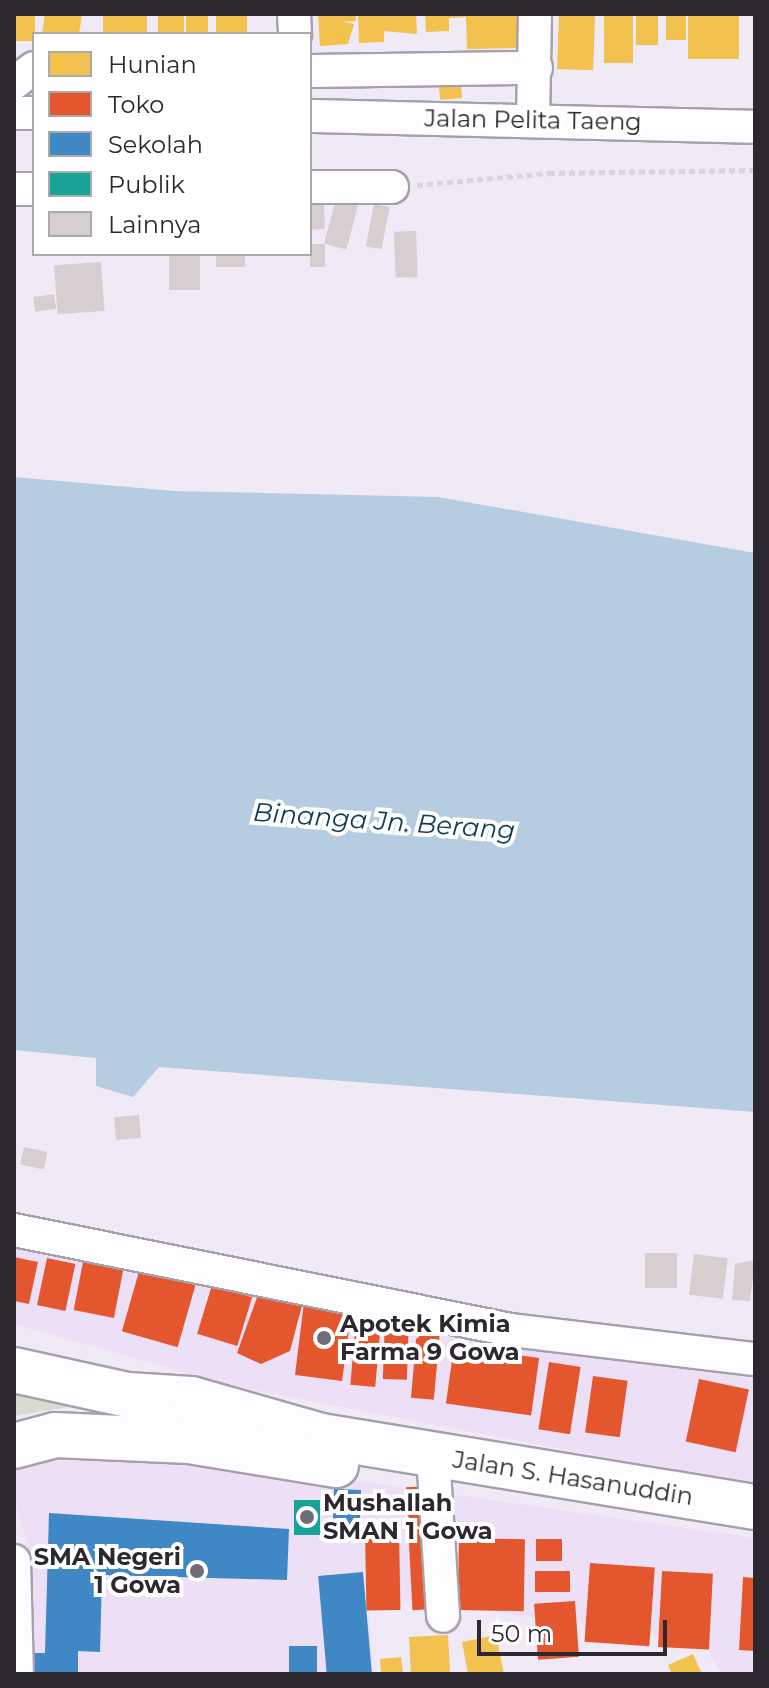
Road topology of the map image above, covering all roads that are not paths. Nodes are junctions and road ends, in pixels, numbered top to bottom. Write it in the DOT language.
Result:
graph roads {
  1 [pos="535,14"];
  2 [pos="536,68"];
  3 [pos="32,70"];
  4 [pos="312,71"];
  5 [pos="14,83"];
  6 [pos="312,116"];
  7 [pos="533,119"];
  8 [pos="755,127"];
  9 [pos="312,187"];
  10 [pos="392,187"];
  11 [pos="14,1230"];
  12 [pos="14,1338"];
  13 [pos="755,1359"];
  14 [pos="14,1370"];
  15 [pos="191,1399"];
  16 [pos="14,1446"];
  17 [pos="413,1463"];
  18 [pos="755,1507"];
  19 [pos="755,1532"];
  20 [pos="14,1561"];
  21 [pos="443,1616"];
  22 [pos="17,1674"];
  1 -- 2 [label="street"];
  2 -- 4 [label="street"];
  2 -- 7 [label="street"];
  3 -- 5 [label="street"];
  6 -- 7 [label="street, Jalan Pelita Taeng"];
  7 -- 8 [label="street, Jalan Pelita Taeng"];
  9 -- 10 [label="street"];
  11 -- 13 [label="street"];
  12 -- 15 [label="highway"];
  14 -- 15 [label="highway"];
  15 -- 17 [label="highway"];
  16 -- 17 [label="highway"];
  17 -- 18 [label="highway, Jalan S. Hasanuddin"];
  17 -- 19 [label="highway, Jalan S. Hasanuddin"];
  17 -- 21 [label="street"];
  20 -- 22 [label="street"];
}
